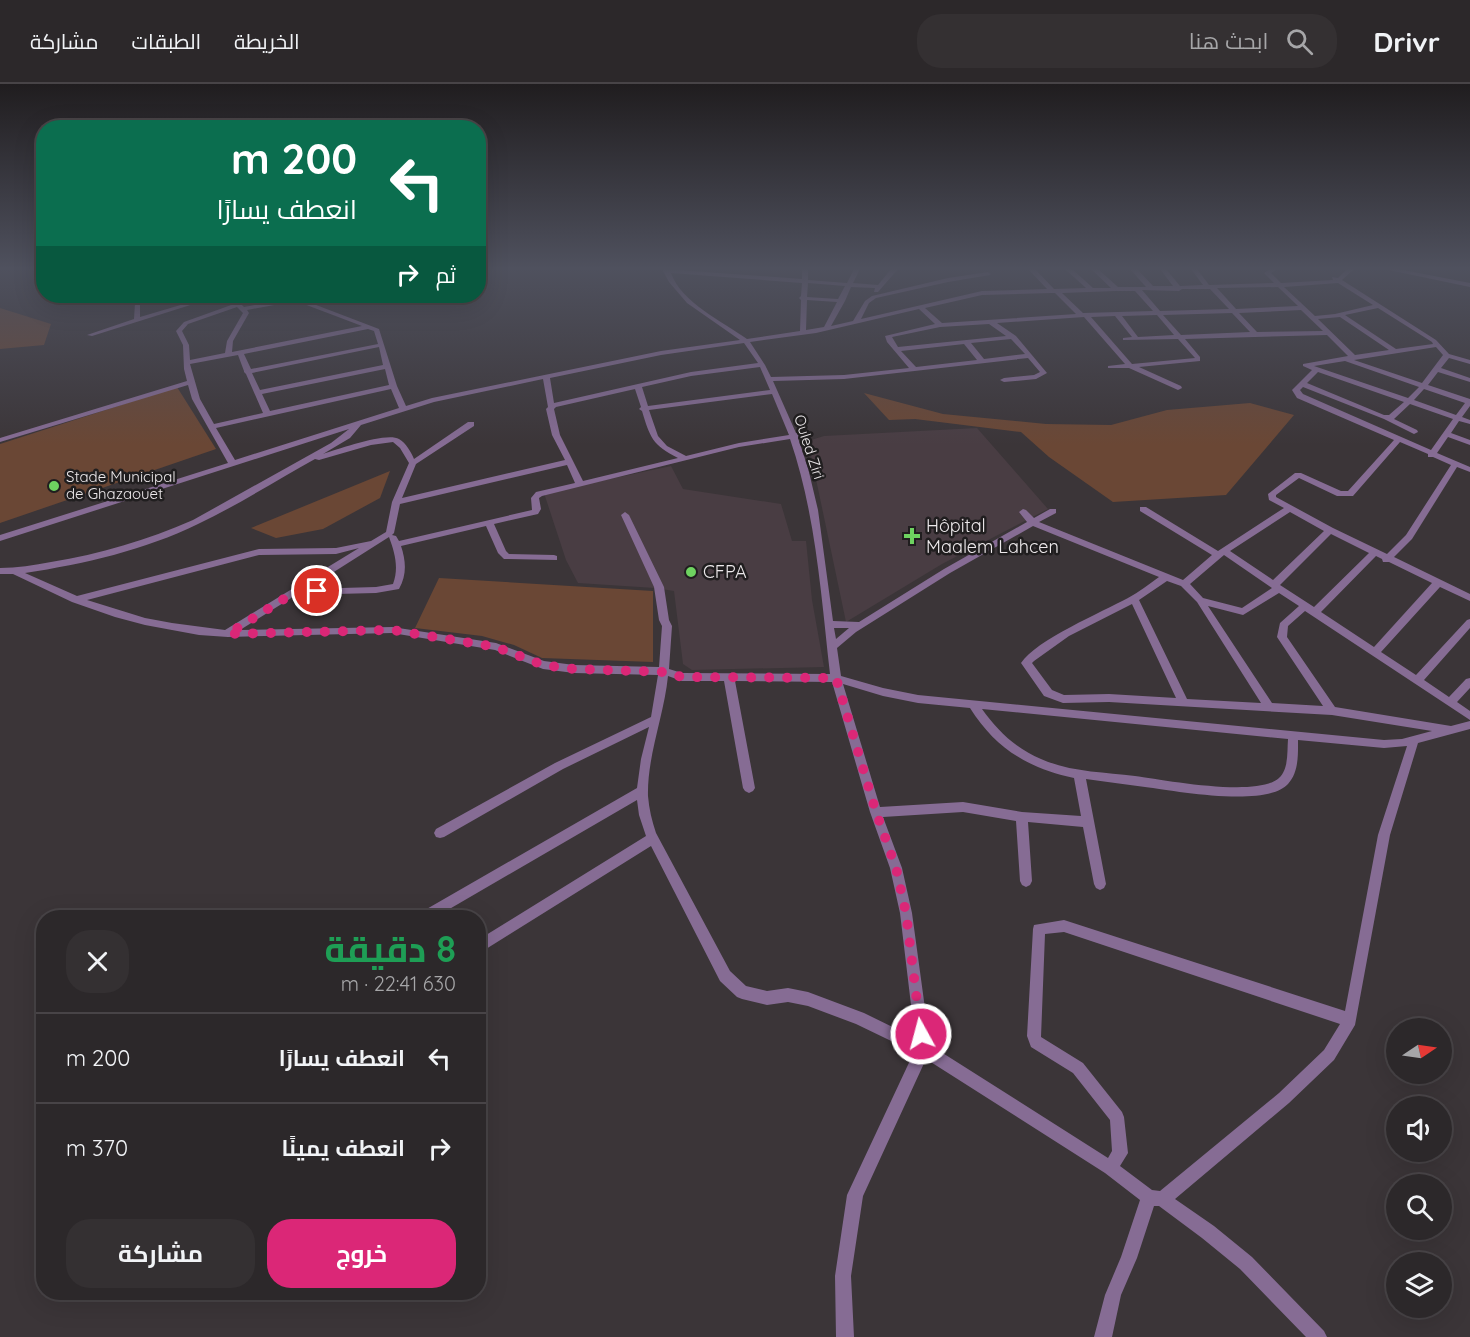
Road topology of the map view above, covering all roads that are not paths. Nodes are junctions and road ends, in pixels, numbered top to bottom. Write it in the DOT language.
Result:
graph roads {
  1 [pos="112,327"];
  2 [pos="181,327"];
  3 [pos="239,327"];
  4 [pos="366,327"];
  5 [pos="369,327"];
  6 [pos="727,327"];
  7 [pos="803,327"];
  8 [pos="833,327"];
  9 [pos="919,327"];
  10 [pos="999,327"];
  11 [pos="1095,327"];
  12 [pos="1128,327"];
  13 [pos="1172,327"];
  14 [pos="1249,327"];
  15 [pos="1324,327"];
  16 [pos="1358,327"];
  17 [pos="1412,327"];
  18 [pos="826,329"];
  19 [pos="803,333"];
  20 [pos="1330,333"];
  21 [pos="1255,334"];
  22 [pos="90,335"];
  23 [pos="1179,336"];
  24 [pos="1014,337"];
  25 [pos="1136,338"];
  26 [pos="1125,339"];
  27 [pos="745,340"];
  28 [pos="966,342"];
  29 [pos="381,345"];
  30 [pos="1439,345"];
  31 [pos="898,350"];
  32 [pos="1395,351"];
  33 [pos="240,353"];
  34 [pos="228,355"];
  35 [pos="1447,355"];
  36 [pos="1030,356"];
  37 [pos="1350,358"];
  38 [pos="982,362"];
  39 [pos="1470,362"];
  40 [pos="187,363"];
  41 [pos="762,365"];
  42 [pos="387,366"];
  43 [pos="1130,366"];
  44 [pos="1110,367"];
  45 [pos="914,369"];
  46 [pos="1317,369"];
  47 [pos="1437,369"];
  48 [pos="247,372"];
  49 [pos="546,376"];
  50 [pos="770,379"];
  51 [pos="1005,380"];
  52 [pos="1470,380"];
  53 [pos="189,382"];
  54 [pos="1302,384"];
  55 [pos="393,386"];
  56 [pos="638,386"];
  57 [pos="1421,386"];
  58 [pos="1178,388"];
  59 [pos="775,391"];
  60 [pos="257,393"];
  61 [pos="1411,401"];
  62 [pos="1470,402"];
  63 [pos="551,407"];
  64 [pos="404,408"];
  65 [pos="644,409"];
  66 [pos="267,413"];
  67 [pos="1388,418"];
  68 [pos="1458,418"];
  69 [pos="360,422"];
  70 [pos="1470,422"];
  71 [pos="471,424"];
  72 [pos="213,426"];
  73 [pos="1414,432"];
  74 [pos="807,434"];
  75 [pos="1446,434"];
  76 [pos="792,437"];
  77 [pos="0,440"];
  78 [pos="1398,440"];
  79 [pos="1470,442"];
  80 [pos="1431,455"];
  81 [pos="687,459"];
  82 [pos="303,462"];
  83 [pos="568,462"];
  84 [pos="232,463"];
  85 [pos="413,463"];
  86 [pos="1455,465"];
  87 [pos="1470,470"];
  88 [pos="580,484"];
  89 [pos="396,502"];
  90 [pos="1290,508"];
  91 [pos="1143,509"];
  92 [pos="1053,511"];
  93 [pos="1023,512"];
  94 [pos="625,514"];
  95 [pos="489,523"];
  96 [pos="1033,523"];
  97 [pos="1330,531"];
  98 [pos="390,533"];
  99 [pos="0,538"];
  100 [pos="377,541"];
  101 [pos="397,544"];
  102 [pos="1221,553"];
  103 [pos="1373,554"];
  104 [pos="554,558"];
  105 [pos="1386,560"];
  106 [pos="0,571"];
  107 [pos="16,572"];
  108 [pos="1167,576"];
  109 [pos="1438,582"];
  110 [pos="1184,585"];
  111 [pos="1276,586"];
  112 [pos="295,592"];
  113 [pos="1470,598"];
  114 [pos="1134,599"];
  115 [pos="75,600"];
  116 [pos="1200,600"];
  117 [pos="1306,605"];
  118 [pos="1316,611"];
  119 [pos="1470,622"];
  120 [pos="829,624"];
  121 [pos="862,625"];
  122 [pos="228,634"];
  123 [pos="832,647"];
  124 [pos="1376,651"];
  125 [pos="664,672"];
  126 [pos="729,678"];
  127 [pos="836,678"];
  128 [pos="1419,680"];
  129 [pos="1470,682"];
  130 [pos="1183,702"];
  131 [pos="1450,702"];
  132 [pos="973,704"];
  133 [pos="1269,707"];
  134 [pos="1332,711"];
  135 [pos="1470,716"];
  136 [pos="656,719"];
  137 [pos="1470,724"];
  138 [pos="1452,730"];
  139 [pos="1293,737"];
  140 [pos="1414,740"];
  141 [pos="1079,773"];
  142 [pos="749,788"];
  143 [pos="641,792"];
  144 [pos="876,812"];
  145 [pos="1022,817"];
  146 [pos="1089,822"];
  147 [pos="440,833"];
  148 [pos="651,839"];
  149 [pos="1026,881"];
  150 [pos="1100,884"];
  151 [pos="436,910"];
  152 [pos="486,943"];
  153 [pos="1350,1020"];
  154 [pos="922,1049"];
  155 [pos="1110,1168"];
  156 [pos="1155,1198"];
  157 [pos="1312,1335"];
  158 [pos="844,1337"];
  159 [pos="1103,1337"];
  1 -- 22 [label="street"];
  2 -- 40 [label="street"];
  3 -- 34 [label="street"];
  4 -- 33 [label="street"];
  5 -- 29 [label="street"];
  6 -- 27 [label="street, Ouled Ziri"];
  7 -- 19 [label="street"];
  8 -- 18 [label="street"];
  9 -- 31 [label="street"];
  10 -- 24 [label="street"];
  11 -- 43 [label="street"];
  12 -- 25 [label="street"];
  13 -- 23 [label="street"];
  14 -- 21 [label="street"];
  15 -- 20 [label="street"];
  16 -- 32 [label="street"];
  17 -- 30 [label="street"];
  18 -- 19 [label="street"];
  19 -- 27 [label="street"];
  20 -- 21 [label="street"];
  20 -- 37 [label="street"];
  21 -- 23 [label="street"];
  23 -- 25 [label="street"];
  23 -- 43 [label="street"];
  24 -- 28 [label="street"];
  24 -- 36 [label="street"];
  25 -- 26 [label="street"];
  27 -- 41 [label="street, Ouled Ziri"];
  27 -- 49 [label="street"];
  28 -- 31 [label="street"];
  28 -- 38 [label="street"];
  29 -- 42 [label="street"];
  29 -- 48 [label="street"];
  30 -- 32 [label="street"];
  30 -- 35 [label="street"];
  31 -- 45 [label="street"];
  32 -- 37 [label="street"];
  33 -- 34 [label="street"];
  33 -- 48 [label="street"];
  34 -- 40 [label="street"];
  35 -- 39 [label="street"];
  35 -- 47 [label="street"];
  36 -- 38 [label="street"];
  36 -- 51 [label="street"];
  37 -- 46 [label="street"];
  37 -- 57 [label="street"];
  38 -- 45 [label="street"];
  40 -- 53 [label="street"];
  41 -- 50 [label="street, Ouled Ziri"];
  41 -- 56 [label="street"];
  42 -- 55 [label="street"];
  42 -- 60 [label="street"];
  43 -- 44 [label="street"];
  43 -- 58 [label="street"];
  45 -- 50 [label="street"];
  46 -- 54 [label="street"];
  46 -- 61 [label="street"];
  47 -- 52 [label="street"];
  47 -- 57 [label="street"];
  48 -- 60 [label="street"];
  49 -- 63 [label="street"];
  49 -- 64 [label="street"];
  50 -- 59 [label="street, Ouled Ziri"];
  53 -- 72 [label="street"];
  53 -- 77 [label="street"];
  54 -- 67 [label="street"];
  54 -- 78 [label="street"];
  55 -- 64 [label="street"];
  55 -- 66 [label="street"];
  56 -- 63 [label="street"];
  56 -- 65 [label="street"];
  57 -- 61 [label="street"];
  57 -- 62 [label="street"];
  59 -- 65 [label="street"];
  59 -- 76 [label="street, Ouled Ziri"];
  60 -- 66 [label="street"];
  61 -- 67 [label="street"];
  61 -- 68 [label="street"];
  62 -- 68 [label="street"];
  63 -- 83 [label="street"];
  64 -- 69 [label="street"];
  65 -- 81 [label="street"];
  66 -- 72 [label="street"];
  67 -- 73 [label="street"];
  68 -- 70 [label="street"];
  68 -- 75 [label="street"];
  69 -- 82 [label="street"];
  69 -- 84 [label="street"];
  71 -- 85 [label="street"];
  72 -- 84 [label="street"];
  74 -- 76 [label="street"];
  75 -- 79 [label="street"];
  75 -- 80 [label="street"];
  76 -- 81 [label="street"];
  76 -- 120 [label="street, Ouled Ziri"];
  78 -- 80 [label="street"];
  78 -- 90 [label="street"];
  80 -- 86 [label="street"];
  81 -- 88 [label="street"];
  82 -- 85 [label="street"];
  82 -- 107 [label="street"];
  83 -- 88 [label="street"];
  83 -- 89 [label="street"];
  84 -- 99 [label="street"];
  85 -- 89 [label="street"];
  86 -- 87 [label="street"];
  86 -- 105 [label="street"];
  88 -- 95 [label="street"];
  89 -- 98 [label="street"];
  90 -- 97 [label="street"];
  90 -- 102 [label="street"];
  91 -- 102 [label="street"];
  92 -- 96 [label="street"];
  93 -- 96 [label="street"];
  94 -- 125 [label="street"];
  95 -- 101 [label="street"];
  95 -- 104 [label="street"];
  96 -- 108 [label="street"];
  96 -- 121 [label="street"];
  97 -- 103 [label="street"];
  97 -- 111 [label="street"];
  98 -- 100 [label="street"];
  98 -- 101 [label="street"];
  100 -- 112 [label="street"];
  100 -- 115 [label="street"];
  101 -- 112 [label="street"];
  102 -- 110 [label="street"];
  102 -- 111 [label="street"];
  103 -- 105 [label="street"];
  103 -- 118 [label="street"];
  105 -- 109 [label="street"];
  106 -- 107 [label="street"];
  107 -- 115 [label="street"];
  108 -- 110 [label="street"];
  108 -- 114 [label="street"];
  109 -- 113 [label="street"];
  109 -- 124 [label="street"];
  110 -- 116 [label="street"];
  111 -- 116 [label="street"];
  111 -- 117 [label="street"];
  112 -- 122 [label="street"];
  114 -- 130 [label="street"];
  114 -- 130 [label="street"];
  115 -- 122 [label="street"];
  116 -- 133 [label="street"];
  117 -- 118 [label="street"];
  117 -- 134 [label="street"];
  118 -- 124 [label="street"];
  119 -- 128 [label="street"];
  120 -- 121 [label="street"];
  120 -- 123 [label="street, Ouled Ziri"];
  121 -- 123 [label="street"];
  122 -- 125 [label="street"];
  123 -- 127 [label="street, Ouled Ziri"];
  124 -- 128 [label="street"];
  125 -- 126 [label="street"];
  125 -- 136 [label="street"];
  126 -- 127 [label="street"];
  126 -- 142 [label="street"];
  127 -- 132 [label="street"];
  127 -- 144 [label="street, Ouled Ziri"];
  128 -- 131 [label="street"];
  129 -- 131 [label="street"];
  130 -- 133 [label="street"];
  131 -- 135 [label="street"];
  132 -- 139 [label="street"];
  132 -- 141 [label="street"];
  133 -- 134 [label="street"];
  134 -- 138 [label="street"];
  136 -- 143 [label="street"];
  136 -- 147 [label="street"];
  137 -- 138 [label="street"];
  138 -- 140 [label="street"];
  139 -- 140 [label="street"];
  139 -- 141 [label="street"];
  140 -- 153 [label="street"];
  141 -- 146 [label="street"];
  143 -- 148 [label="street"];
  143 -- 151 [label="street"];
  144 -- 145 [label="street"];
  144 -- 154 [label="street, Ouled Ziri"];
  145 -- 146 [label="street"];
  145 -- 149 [label="street"];
  146 -- 150 [label="street"];
  148 -- 152 [label="street"];
  148 -- 154 [label="street"];
  153 -- 155 [label="street"];
  153 -- 156 [label="street"];
  154 -- 155 [label="street"];
  154 -- 158 [label="street"];
  155 -- 156 [label="street"];
  156 -- 157 [label="street"];
  156 -- 159 [label="street"];
}
